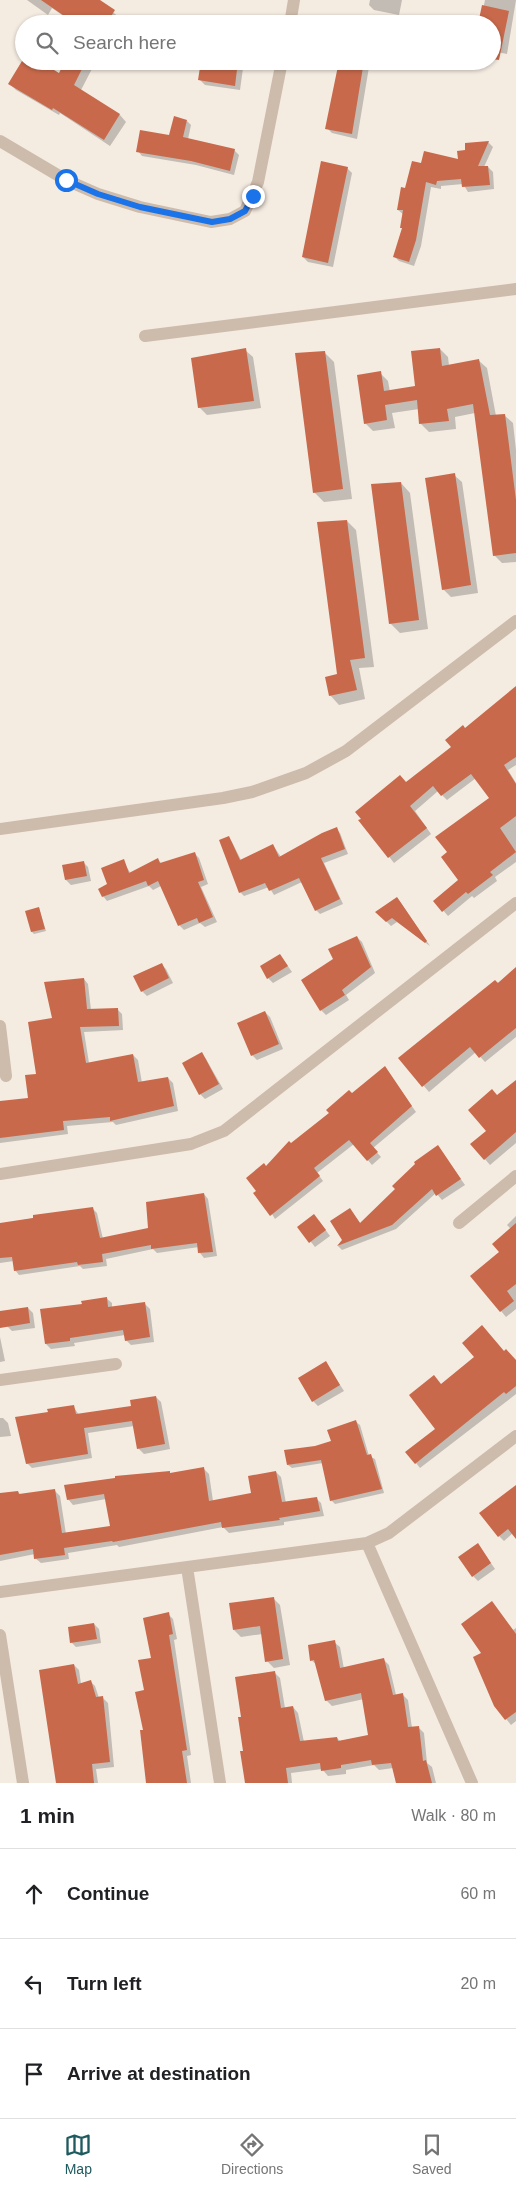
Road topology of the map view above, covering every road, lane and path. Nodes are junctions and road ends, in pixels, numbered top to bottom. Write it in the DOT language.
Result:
graph roads {
  1 [pos="294,0"];
  2 [pos="292,15"];
  3 [pos="280,70"];
  4 [pos="0,141"];
  5 [pos="516,289"];
  6 [pos="145,336"];
  7 [pos="516,620"];
  8 [pos="0,829"];
  9 [pos="516,903"];
  10 [pos="0,1026"];
  11 [pos="6,1076"];
  12 [pos="0,1174"];
  13 [pos="516,1176"];
  14 [pos="459,1223"];
  15 [pos="116,1364"];
  16 [pos="0,1380"];
  17 [pos="516,1436"];
  18 [pos="367,1543"];
  19 [pos="186,1567"];
  20 [pos="0,1592"];
  21 [pos="0,1635"];
  22 [pos="23,1783"];
  23 [pos="220,1783"];
  24 [pos="472,1783"];
  1 -- 2 [label="street"];
  3 -- 4 [label="street"];
  5 -- 6 [label="street"];
  7 -- 8 [label="street"];
  9 -- 12 [label="street"];
  10 -- 11 [label="street"];
  13 -- 14 [label="street"];
  15 -- 16 [label="street"];
  17 -- 18 [label="street"];
  18 -- 19 [label="street"];
  18 -- 24 [label="street"];
  19 -- 20 [label="street"];
  19 -- 23 [label="street"];
  21 -- 22 [label="street"];
}
